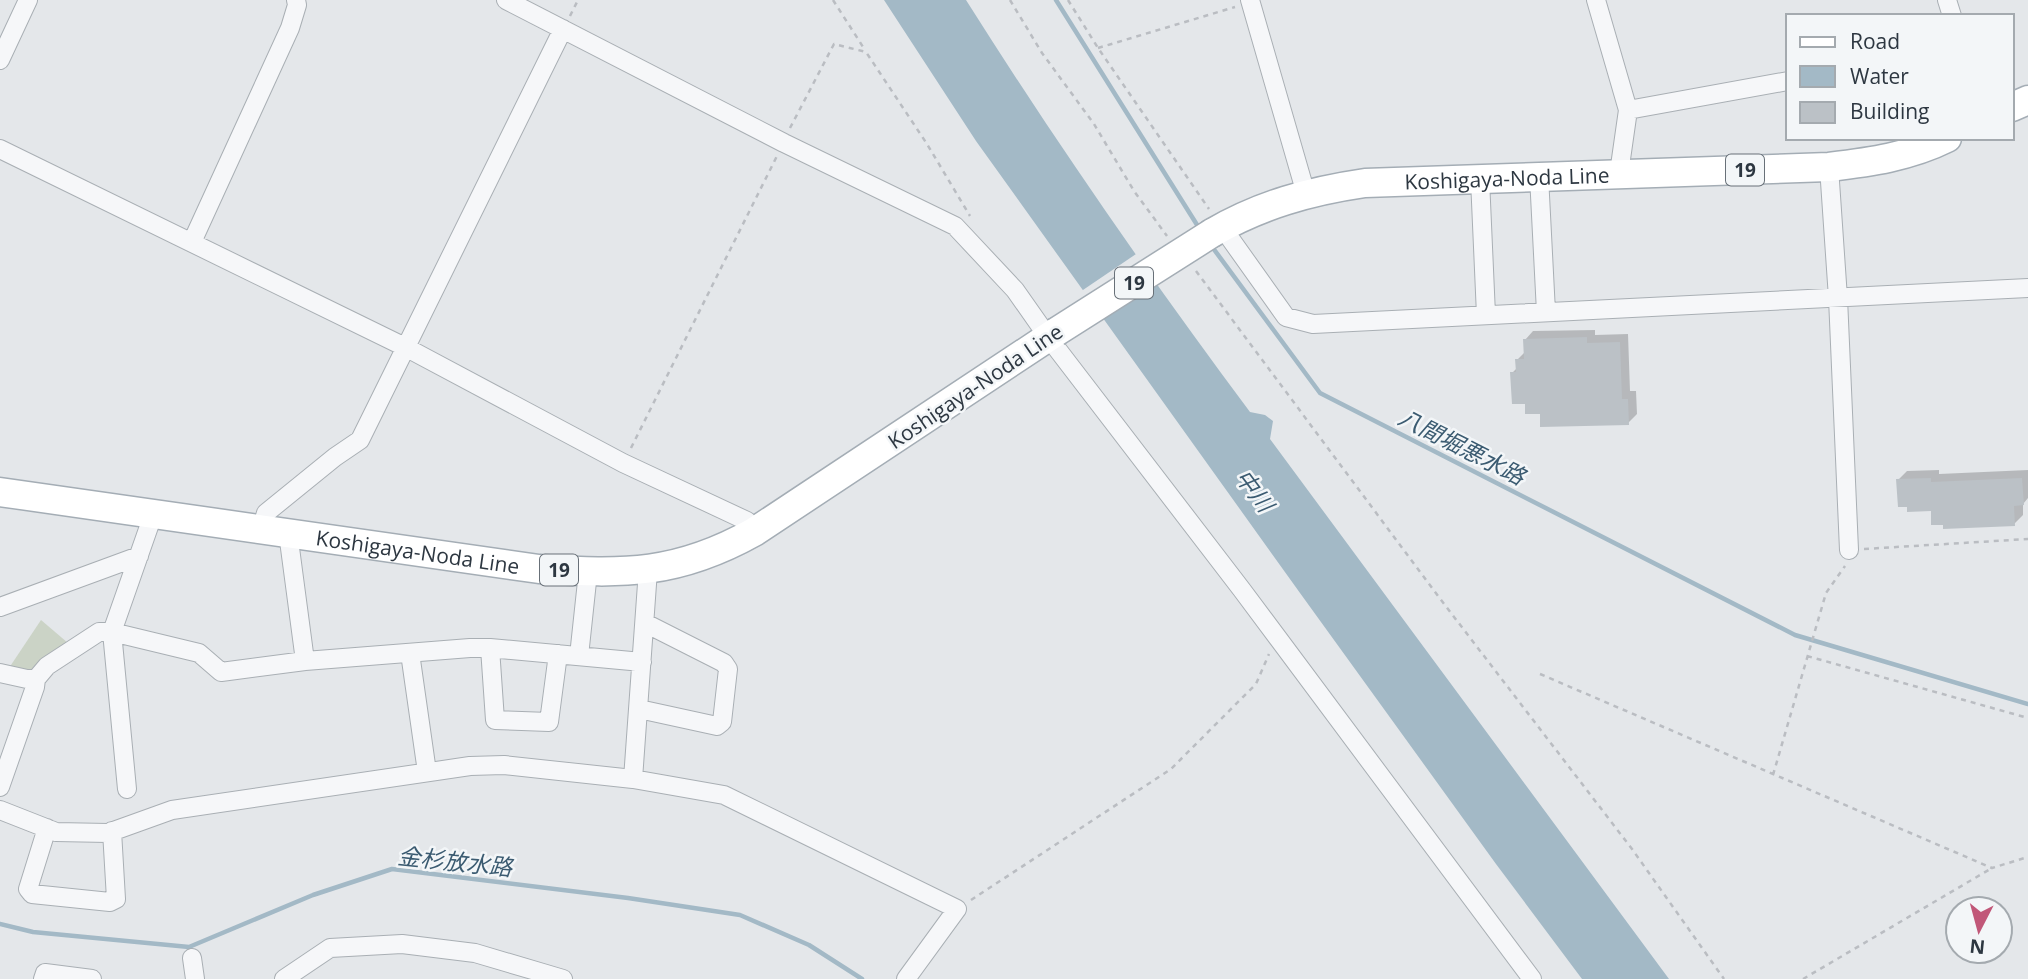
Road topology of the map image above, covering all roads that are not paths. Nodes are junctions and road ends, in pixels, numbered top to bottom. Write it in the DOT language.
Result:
graph roads {
  1 [pos="28,0"];
  2 [pos="296,0"];
  3 [pos="506,0"];
  4 [pos="1596,0"];
  5 [pos="1250,1"];
  6 [pos="563,29"];
  7 [pos="0,60"];
  8 [pos="1786,81"];
  9 [pos="1628,110"];
  10 [pos="1942,140"];
  11 [pos="0,149"];
  12 [pos="1829,167"];
  13 [pos="1619,173"];
  14 [pos="1539,176"];
  15 [pos="1480,178"];
  16 [pos="1306,194"];
  17 [pos="1217,230"];
  18 [pos="192,242"];
  19 [pos="2028,288"];
  20 [pos="1838,298"];
  21 [pos="1546,312"];
  22 [pos="1486,315"];
  23 [pos="1052,335"];
  24 [pos="407,348"];
  25 [pos="0,492"];
  26 [pos="153,515"];
  27 [pos="274,531"];
  28 [pos="754,531"];
  29 [pos="1849,550"];
  30 [pos="139,556"];
  31 [pos="648,570"];
  32 [pos="588,572"];
  33 [pos="0,607"];
  34 [pos="645,623"];
  35 [pos="112,632"];
  36 [pos="491,648"];
  37 [pos="410,653"];
  38 [pos="558,654"];
  39 [pos="579,656"];
  40 [pos="305,662"];
  41 [pos="642,662"];
  42 [pos="0,673"];
  43 [pos="36,678"];
  44 [pos="639,709"];
  45 [pos="426,772"];
  46 [pos="634,779"];
  47 [pos="0,788"];
  48 [pos="127,789"];
  49 [pos="0,811"];
  50 [pos="47,828"];
  51 [pos="112,831"];
  52 [pos="192,958"];
  53 [pos="43,979"];
  54 [pos="92,979"];
  55 [pos="195,979"];
  56 [pos="284,979"];
  57 [pos="563,979"];
  58 [pos="906,979"];
  59 [pos="1532,979"];
  1 -- 7 [label="street"];
  2 -- 18 [label="street"];
  3 -- 6 [label="street"];
  4 -- 9 [label="street"];
  5 -- 16 [label="street"];
  6 -- 23 [label="street"];
  6 -- 24 [label="street"];
  8 -- 9 [label="street"];
  9 -- 13 [label="street"];
  10 -- 12 [label="main road, Koshigaya-Noda Line / 19"];
  11 -- 18 [label="street"];
  12 -- 13 [label="main road, Koshigaya-Noda Line / 19"];
  12 -- 20 [label="street"];
  13 -- 14 [label="main road, Koshigaya-Noda Line / 19"];
  14 -- 15 [label="main road, Koshigaya-Noda Line / 19"];
  14 -- 21 [label="street"];
  15 -- 16 [label="main road, Koshigaya-Noda Line / 19"];
  15 -- 22 [label="street"];
  16 -- 17 [label="main road, Koshigaya-Noda Line / 19"];
  17 -- 22 [label="street"];
  17 -- 23 [label="main road, Koshigaya-Noda Line / 19, bridge"];
  18 -- 24 [label="street"];
  19 -- 20 [label="street"];
  20 -- 21 [label="street"];
  20 -- 29 [label="street"];
  21 -- 22 [label="street"];
  23 -- 28 [label="main road, Koshigaya-Noda Line / 19"];
  23 -- 59 [label="street"];
  24 -- 27 [label="street"];
  24 -- 28 [label="street"];
  25 -- 26 [label="main road, Koshigaya-Noda Line / 19"];
  26 -- 27 [label="main road, Koshigaya-Noda Line / 19"];
  26 -- 30 [label="street"];
  27 -- 32 [label="main road, Koshigaya-Noda Line / 19"];
  27 -- 40 [label="street"];
  28 -- 31 [label="main road, Koshigaya-Noda Line / 19"];
  30 -- 33 [label="street"];
  30 -- 35 [label="street"];
  31 -- 32 [label="main road, Koshigaya-Noda Line / 19"];
  31 -- 34 [label="street"];
  32 -- 39 [label="street"];
  34 -- 41 [label="street"];
  34 -- 44 [label="street"];
  35 -- 40 [label="street"];
  35 -- 43 [label="street"];
  35 -- 48 [label="street"];
  36 -- 37 [label="street"];
  36 -- 38 [label="street"];
  36 -- 38 [label="street"];
  37 -- 40 [label="street"];
  37 -- 45 [label="street"];
  38 -- 39 [label="street"];
  39 -- 41 [label="street"];
  41 -- 44 [label="street"];
  42 -- 43 [label="street"];
  43 -- 47 [label="street"];
  44 -- 46 [label="street"];
  45 -- 46 [label="street"];
  45 -- 51 [label="street"];
  46 -- 58 [label="street"];
  49 -- 50 [label="street"];
  50 -- 51 [label="street"];
  50 -- 51 [label="street"];
  52 -- 55 [label="street"];
  53 -- 54 [label="street"];
  56 -- 57 [label="street"];
}
